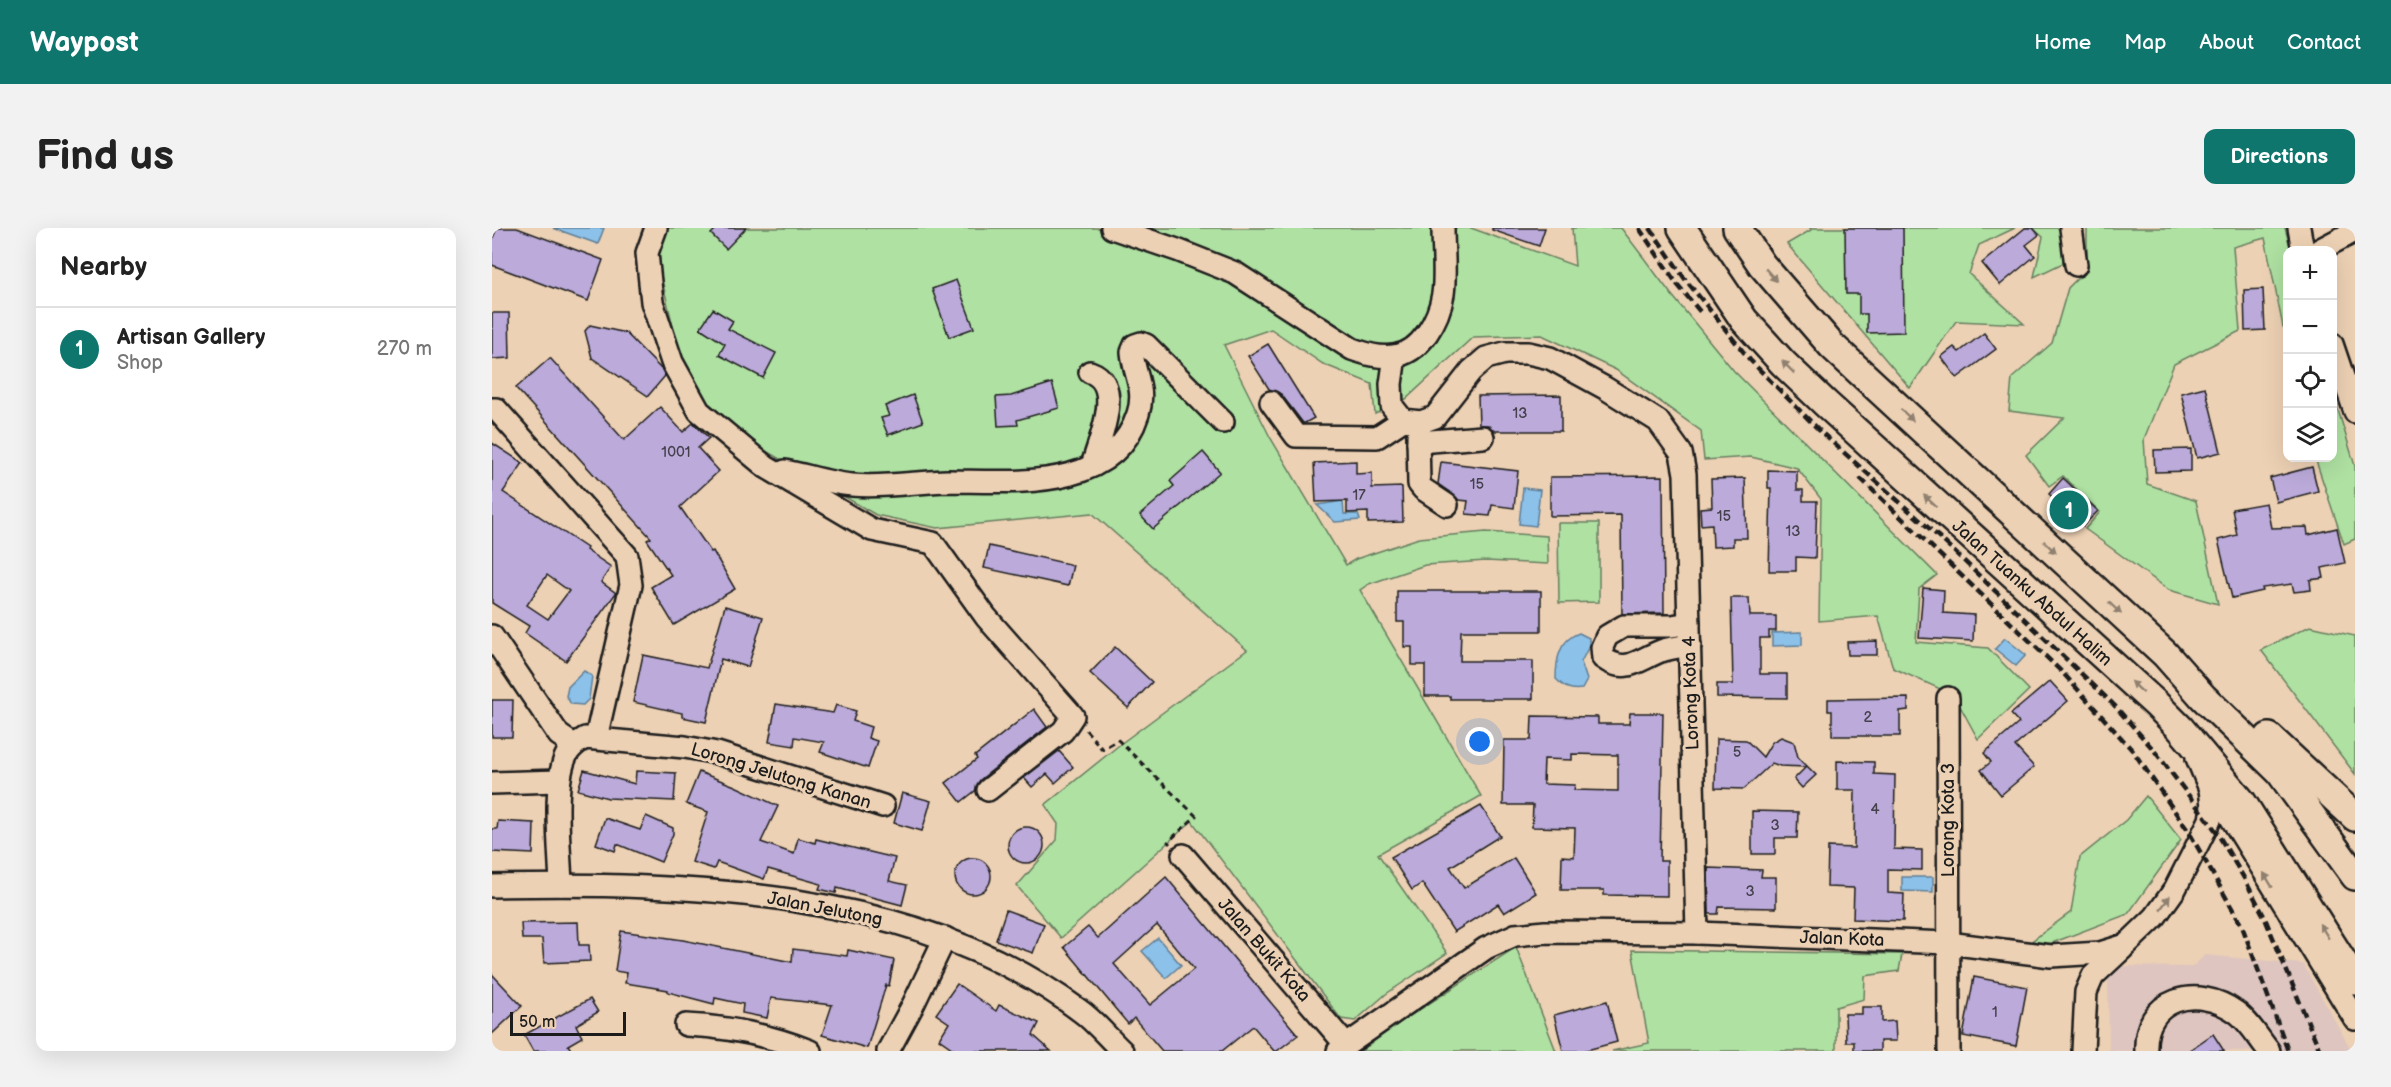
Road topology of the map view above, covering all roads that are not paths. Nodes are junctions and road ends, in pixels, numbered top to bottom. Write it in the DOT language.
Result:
graph roads {
  1 [pos="656,228"];
  2 [pos="1112,228"];
  3 [pos="1443,228"];
  4 [pos="1682,228"];
  5 [pos="1737,228"];
  6 [pos="2071,228"];
  7 [pos="2299,228"];
  8 [pos="2355,231"];
  9 [pos="2303,246"];
  10 [pos="2327,246"];
  11 [pos="2076,265"];
  12 [pos="2335,354"];
  13 [pos="1395,356"];
  14 [pos="1090,372"];
  15 [pos="1271,402"];
  16 [pos="492,409"];
  17 [pos="2355,412"];
  18 [pos="1223,422"];
  19 [pos="1414,428"];
  20 [pos="1483,437"];
  21 [pos="1092,466"];
  22 [pos="766,467"];
  23 [pos="1447,505"];
  24 [pos="1689,623"];
  25 [pos="1650,626"];
  26 [pos="492,636"];
  27 [pos="1689,645"];
  28 [pos="2165,654"];
  29 [pos="1653,655"];
  30 [pos="1947,698"];
  31 [pos="2180,728"];
  32 [pos="596,738"];
  33 [pos="574,745"];
  34 [pos="2280,772"];
  35 [pos="559,781"];
  36 [pos="492,783"];
  37 [pos="2210,789"];
  38 [pos="988,790"];
  39 [pos="883,806"];
  40 [pos="2355,817"];
  41 [pos="2355,851"];
  42 [pos="1183,855"];
  43 [pos="2355,876"];
  44 [pos="561,885"];
  45 [pos="492,886"];
  46 [pos="1697,933"];
  47 [pos="945,938"];
  48 [pos="1948,943"];
  49 [pos="2126,945"];
  50 [pos="2355,981"];
  51 [pos="2355,1019"];
  52 [pos="686,1025"];
  53 [pos="1342,1048"];
  54 [pos="810,1051"];
  55 [pos="888,1051"];
  56 [pos="1122,1051"];
  57 [pos="1949,1051"];
  58 [pos="2083,1051"];
  59 [pos="2146,1051"];
  60 [pos="2269,1051"];
  1 -- 22 [label="street"];
  2 -- 13 [label="street"];
  3 -- 13 [label="street"];
  31 -- 4 [label="main road, Jalan Tuanku Abdul Halim, one-way"];
  5 -- 28 [label="main road, one-way"];
  6 -- 11 [label="street"];
  7 -- 9 [label="street"];
  8 -- 10 [label="street"];
  12 -- 17 [label="street"];
  13 -- 19 [label="street"];
  14 -- 21 [label="street"];
  15 -- 19 [label="street"];
  16 -- 32 [label="street"];
  18 -- 21 [label="street"];
  19 -- 20 [label="street"];
  19 -- 23 [label="street"];
  19 -- 24 [label="street, Lorong Kota 4"];
  21 -- 22 [label="street"];
  22 -- 38 [label="street"];
  24 -- 25 [label="street"];
  24 -- 27 [label="street, Lorong Kota 4"];
  25 -- 29 [label="street"];
  25 -- 29 [label="street"];
  26 -- 33 [label="street"];
  27 -- 29 [label="street"];
  27 -- 46 [label="street, Lorong Kota 4"];
  28 -- 34 [label="main road"];
  28 -- 40 [label="main road"];
  30 -- 48 [label="street, Lorong Kota 3"];
  31 -- 37 [label="street, Jalan Kota"];
  50 -- 31 [label="main road, Jalan Tuanku Abdul Halim, one-way"];
  32 -- 33 [label="street, Lorong Jelutong Kanan"];
  32 -- 39 [label="street, Lorong Jelutong Kanan"];
  33 -- 35 [label="street"];
  34 -- 41 [label="main road"];
  34 -- 43 [label="main road"];
  35 -- 36 [label="street"];
  35 -- 44 [label="street"];
  49 -- 37 [label="street, Jalan Kota, one-way"];
  51 -- 37 [label="street, one-way"];
  42 -- 53 [label="street, Jalan Bukit Kota"];
  44 -- 45 [label="street, Jalan Jelutong"];
  44 -- 47 [label="street, Jalan Jelutong"];
  46 -- 48 [label="street, Jalan Kota"];
  46 -- 53 [label="street, Jalan Kota"];
  47 -- 55 [label="street"];
  47 -- 56 [label="street, Jalan Jelutong"];
  48 -- 49 [label="street, Jalan Kota"];
  48 -- 57 [label="street, Lorong Kota 3"];
  49 -- 58 [label="street"];
  52 -- 54 [label="street"];
  59 -- 60 [label="street"];
}
